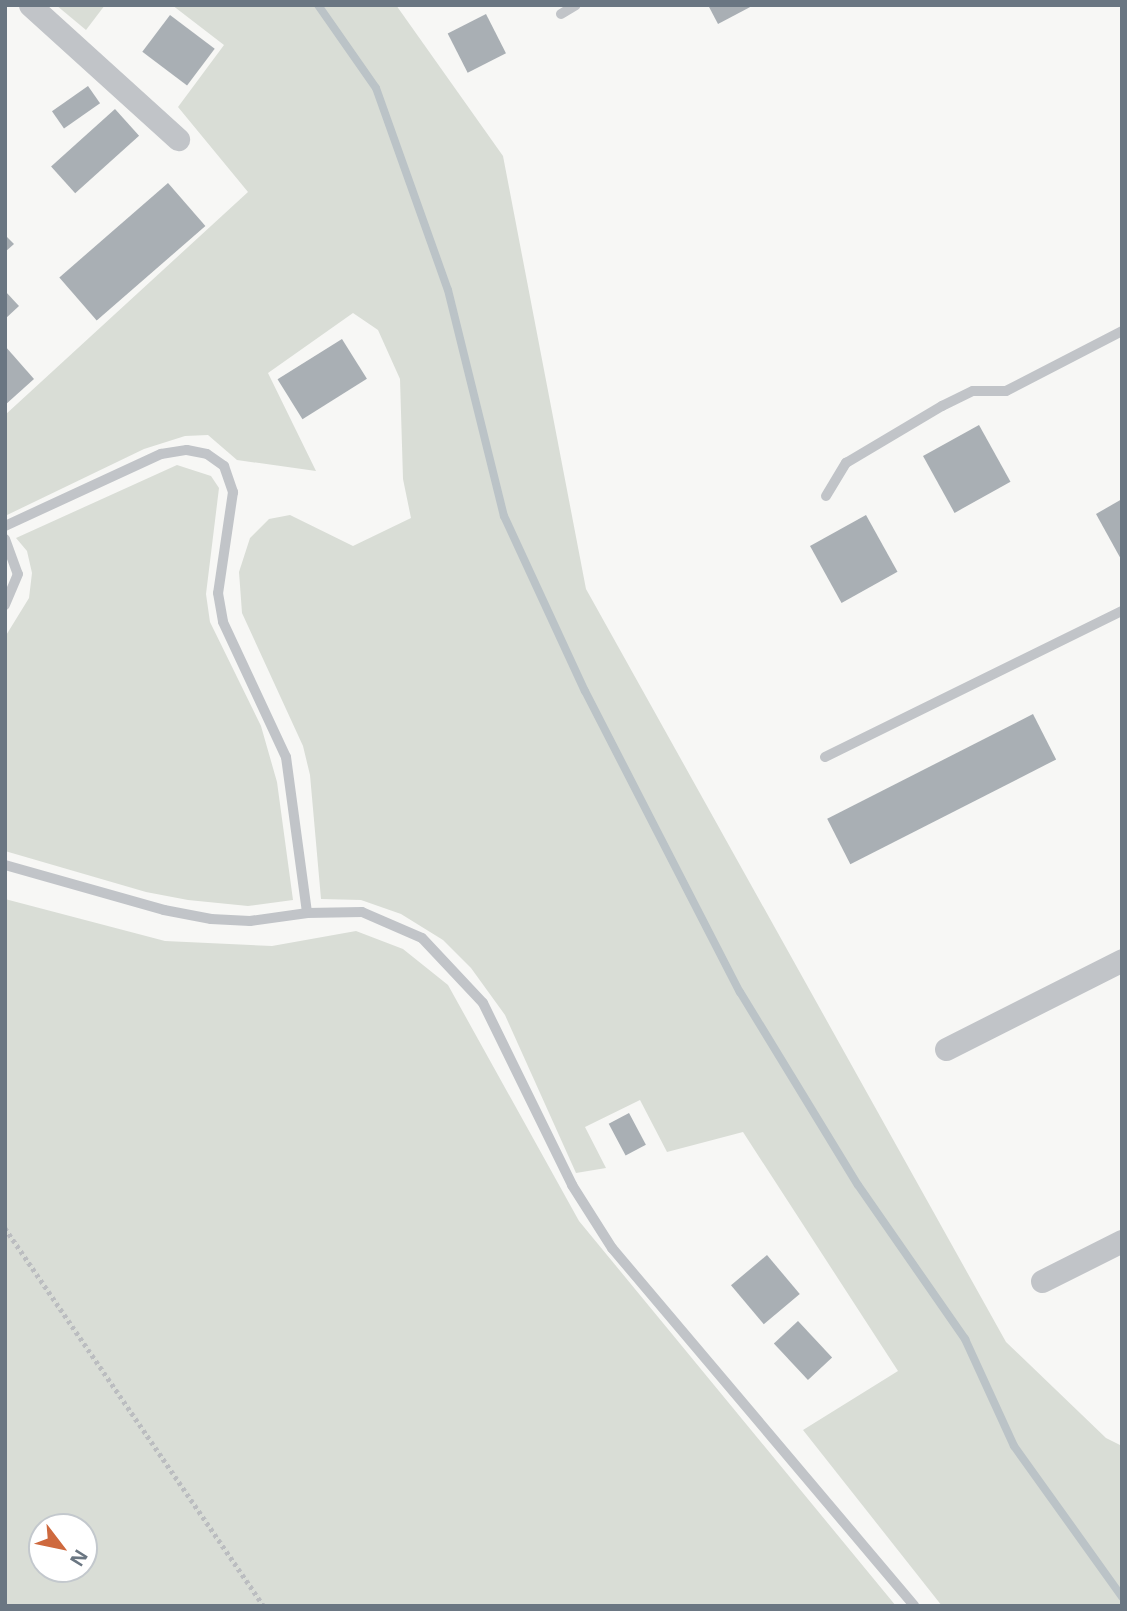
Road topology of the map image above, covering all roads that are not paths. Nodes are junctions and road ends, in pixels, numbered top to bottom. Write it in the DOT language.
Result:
graph roads {
  1 [pos="30,5"];
  2 [pos="576,5"];
  3 [pos="561,13"];
  4 [pos="178,139"];
  5 [pos="1122,331"];
  6 [pos="826,496"];
  7 [pos="5,526"];
  8 [pos="5,539"];
  9 [pos="5,605"];
  10 [pos="1122,611"];
  11 [pos="825,757"];
  12 [pos="5,864"];
  13 [pos="307,913"];
  14 [pos="1122,960"];
  15 [pos="946,1049"];
  16 [pos="1122,1241"];
  17 [pos="1042,1281"];
  18 [pos="914,1606"];
  1 -- 4 [label="street"];
  2 -- 3 [label="lane"];
  5 -- 6 [label="lane"];
  7 -- 13 [label="lane"];
  8 -- 9 [label="lane"];
  10 -- 11 [label="lane"];
  12 -- 13 [label="lane"];
  13 -- 18 [label="lane"];
  14 -- 15 [label="street"];
  16 -- 17 [label="street"];
}
